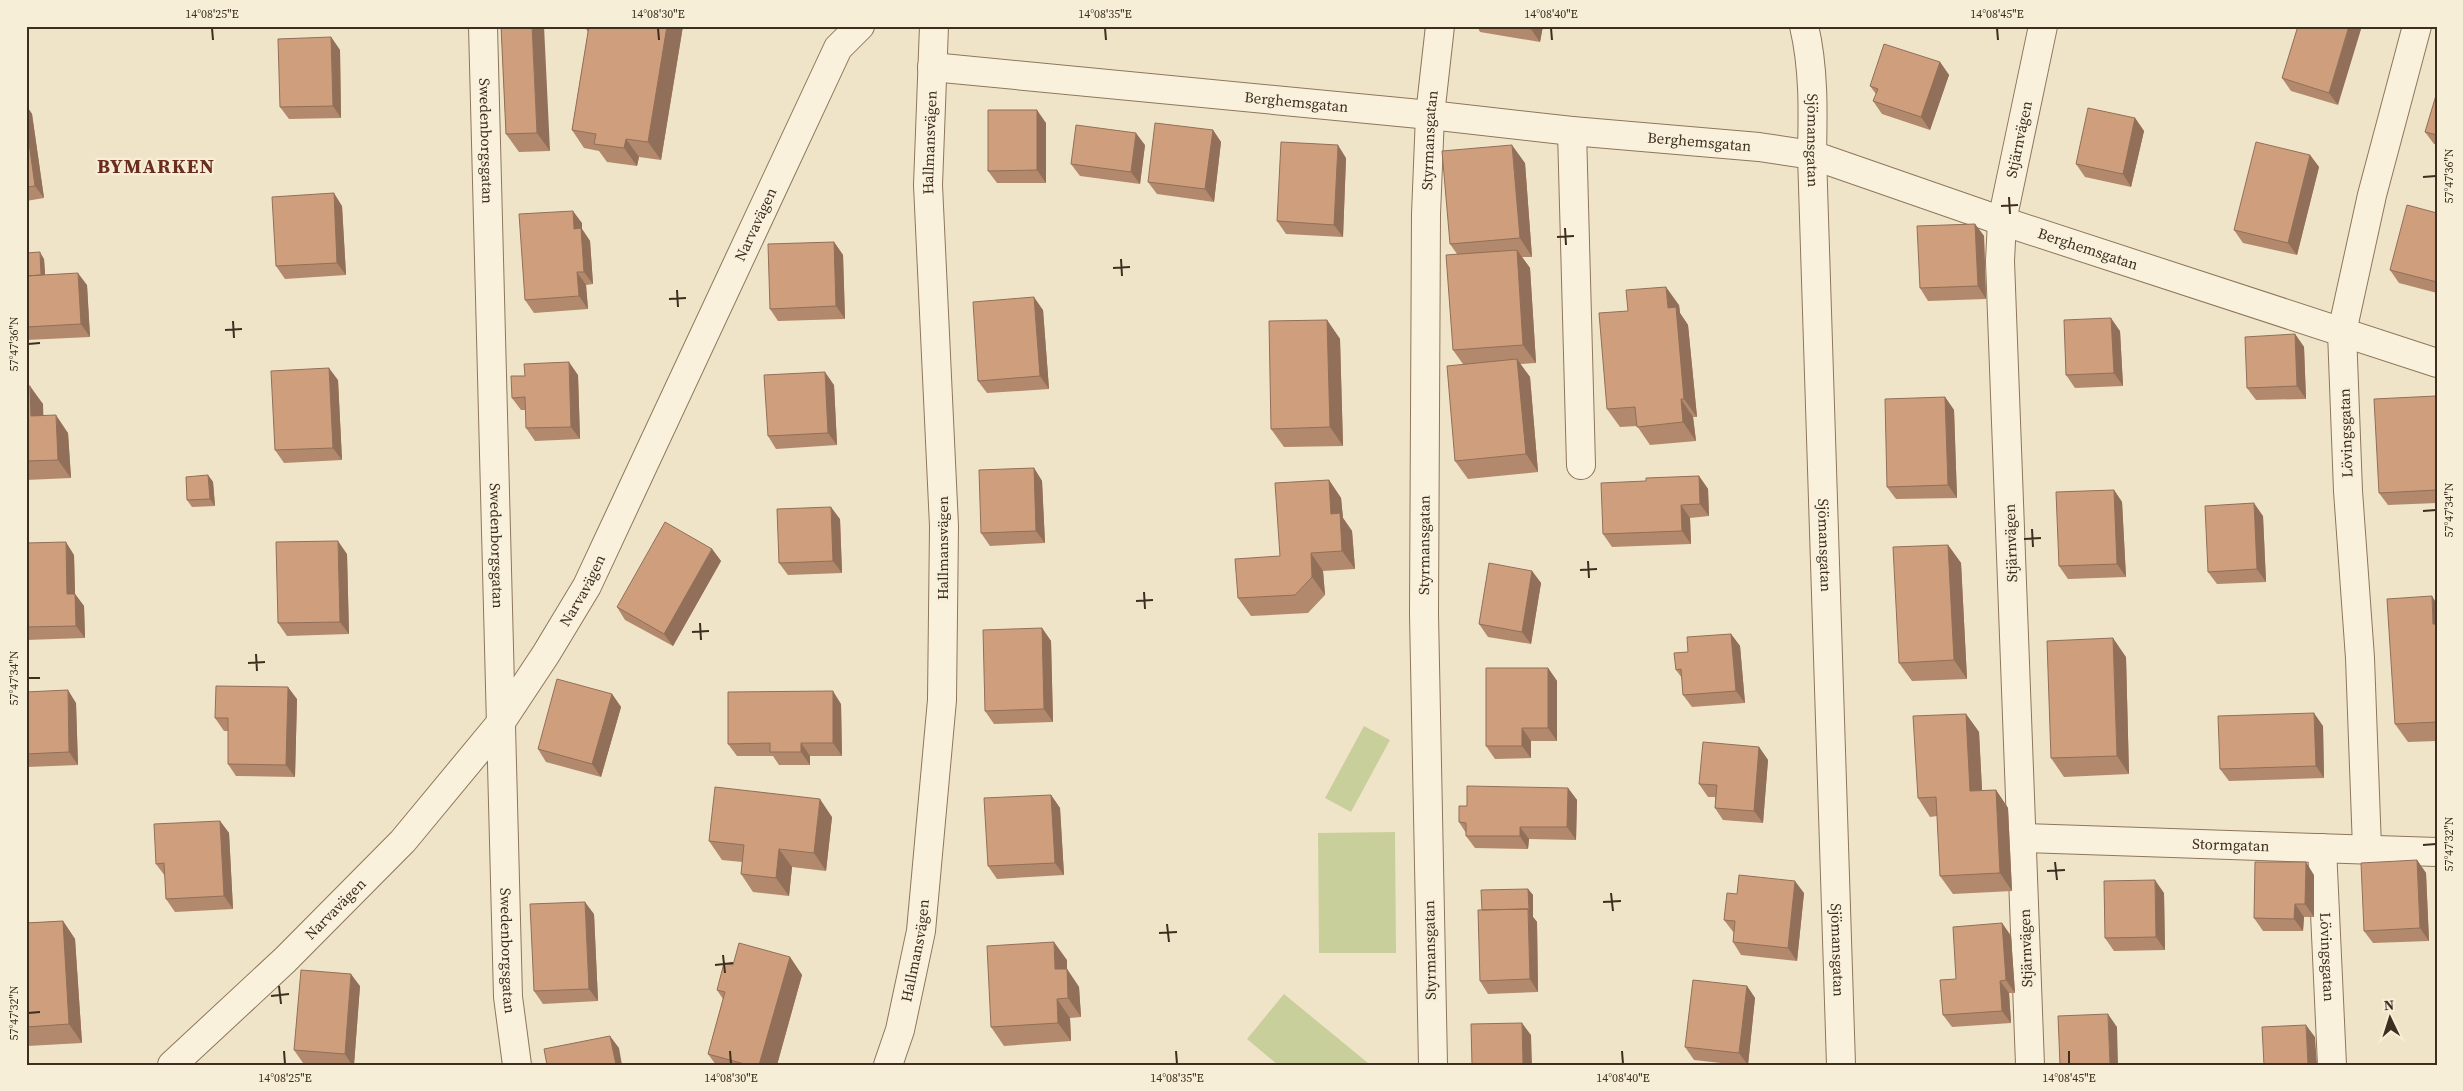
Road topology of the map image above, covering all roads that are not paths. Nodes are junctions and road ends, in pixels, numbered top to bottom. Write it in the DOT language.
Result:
graph roads {
  1 [pos="483,26"];
  2 [pos="860,26"];
  3 [pos="934,26"];
  4 [pos="1440,26"];
  5 [pos="1804,26"];
  6 [pos="2043,26"];
  7 [pos="2418,26"];
  8 [pos="932,67"];
  9 [pos="1430,115"];
  10 [pos="1572,131"];
  11 [pos="1812,155"];
  12 [pos="2002,221"];
  13 [pos="2342,332"];
  14 [pos="2437,363"];
  15 [pos="1581,465"];
  16 [pos="499,725"];
  17 [pos="2023,838"];
  18 [pos="2322,848"];
  19 [pos="2367,848"];
  20 [pos="2437,852"];
  21 [pos="172,1065"];
  22 [pos="517,1065"];
  23 [pos="888,1065"];
  24 [pos="1432,1065"];
  25 [pos="1842,1065"];
  26 [pos="2030,1065"];
  27 [pos="2332,1065"];
  1 -- 16 [label="street, Swedenborgsgatan"];
  2 -- 16 [label="street, Narvavägen"];
  3 -- 8 [label="street, Hallmansvägen"];
  4 -- 9 [label="street, Styrmansgatan"];
  5 -- 11 [label="street, Sjömansgatan"];
  6 -- 12 [label="street, Stjärnvägen"];
  7 -- 13 [label="street, Lövingsgatan"];
  8 -- 9 [label="street, Berghemsgatan"];
  8 -- 23 [label="street, Hallmansvägen"];
  9 -- 10 [label="street, Berghemsgatan"];
  9 -- 24 [label="street, Styrmansgatan"];
  10 -- 11 [label="street, Berghemsgatan"];
  10 -- 15 [label="street"];
  11 -- 12 [label="street, Berghemsgatan"];
  11 -- 25 [label="street, Sjömansgatan"];
  12 -- 13 [label="street, Berghemsgatan"];
  12 -- 17 [label="street, Stjärnvägen"];
  13 -- 14 [label="street, Berghemsgatan"];
  13 -- 19 [label="street, Lövingsgatan"];
  16 -- 21 [label="street, Narvavägen"];
  16 -- 22 [label="street, Swedenborgsgatan"];
  17 -- 18 [label="street, Stormgatan"];
  17 -- 26 [label="street, Stjärnvägen"];
  18 -- 19 [label="street, Stormgatan"];
  18 -- 27 [label="street, Lövingsgatan"];
  19 -- 20 [label="street, Stormgatan"];
}
